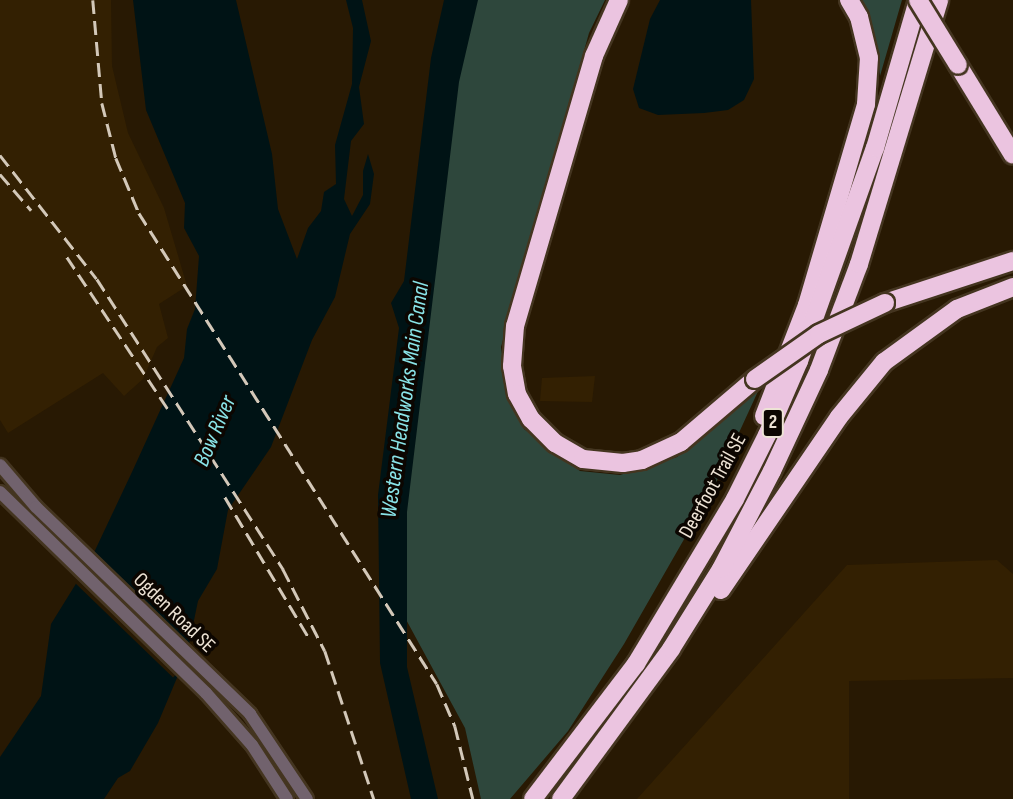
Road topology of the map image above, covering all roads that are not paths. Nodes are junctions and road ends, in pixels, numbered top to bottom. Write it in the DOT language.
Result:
graph roads {
  1 [pos="619,0"];
  2 [pos="849,0"];
  3 [pos="918,0"];
  4 [pos="939,0"];
  5 [pos="1013,155"];
  6 [pos="1013,261"];
  7 [pos="1013,287"];
  8 [pos="1013,298"];
  9 [pos="940,322"];
  10 [pos="0,465"];
  11 [pos="0,492"];
  12 [pos="735,499"];
  13 [pos="671,649"];
  14 [pos="287,799"];
  15 [pos="307,799"];
  16 [pos="533,799"];
  17 [pos="561,799"];
  1 -- 6 [label="highway, bridge"];
  2 -- 12 [label="highway"];
  3 -- 5 [label="highway, bridge"];
  3 -- 12 [label="highway, Deerfoot Trail SE / 2"];
  4 -- 13 [label="highway, Deerfoot Trail SE / 2"];
  7 -- 9 [label="highway"];
  8 -- 9 [label="highway"];
  9 -- 13 [label="highway"];
  10 -- 15 [label="street, Ogden Road SE"];
  11 -- 14 [label="street, Ogden Road SE"];
  12 -- 16 [label="highway, Deerfoot Trail SE / 2"];
  13 -- 17 [label="highway, Deerfoot Trail SE / 2"];
}
